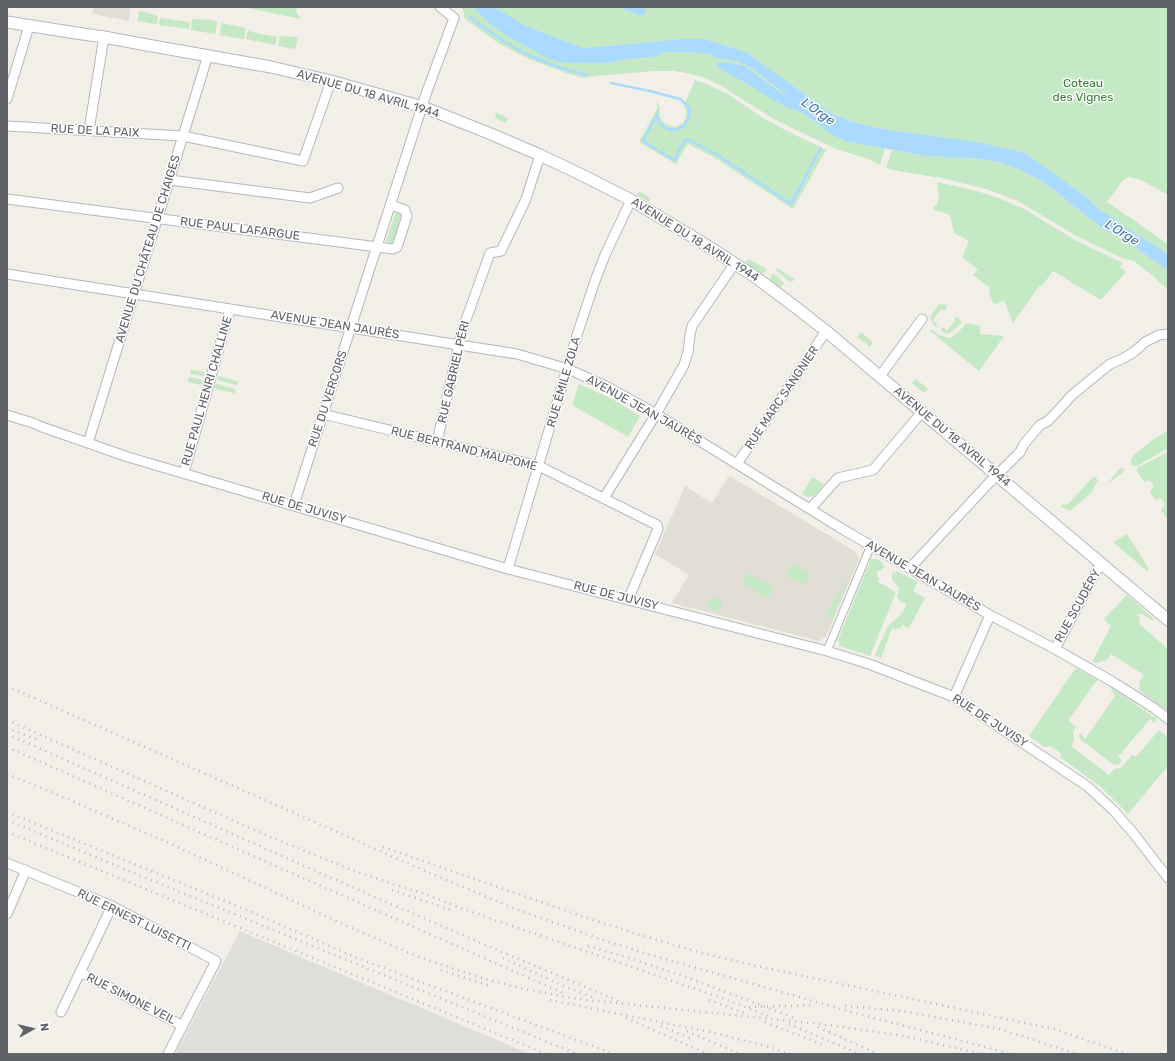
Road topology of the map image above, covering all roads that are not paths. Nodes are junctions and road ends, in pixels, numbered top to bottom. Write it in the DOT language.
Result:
graph roads {
  1 [pos="440,7"];
  2 [pos="7,22"];
  3 [pos="29,26"];
  4 [pos="104,37"];
  5 [pos="208,55"];
  6 [pos="331,81"];
  7 [pos="7,99"];
  8 [pos="423,107"];
  9 [pos="7,126"];
  10 [pos="88,130"];
  11 [pos="183,136"];
  12 [pos="540,155"];
  13 [pos="170,180"];
  14 [pos="338,188"];
  15 [pos="7,199"];
  16 [pos="632,200"];
  17 [pos="391,205"];
  18 [pos="157,218"];
  19 [pos="377,247"];
  20 [pos="735,263"];
  21 [pos="7,274"];
  22 [pos="134,294"];
  23 [pos="230,309"];
  24 [pos="922,319"];
  25 [pos="352,327"];
  26 [pos="826,331"];
  27 [pos="1168,334"];
  28 [pos="459,344"];
  29 [pos="568,369"];
  30 [pos="880,376"];
  31 [pos="922,412"];
  32 [pos="323,414"];
  33 [pos="656,414"];
  34 [pos="7,415"];
  35 [pos="437,442"];
  36 [pos="88,443"];
  37 [pos="737,464"];
  38 [pos="539,466"];
  39 [pos="184,473"];
  40 [pos="997,475"];
  41 [pos="604,498"];
  42 [pos="294,505"];
  43 [pos="811,508"];
  44 [pos="871,546"];
  45 [pos="1102,564"];
  46 [pos="910,568"];
  47 [pos="508,569"];
  48 [pos="628,600"];
  49 [pos="990,616"];
  50 [pos="1168,620"];
  51 [pos="1055,649"];
  52 [pos="827,651"];
  53 [pos="954,696"];
  54 [pos="1168,719"];
  55 [pos="7,862"];
  56 [pos="26,870"];
  57 [pos="1168,878"];
  58 [pos="112,906"];
  59 [pos="7,914"];
  60 [pos="80,972"];
  61 [pos="61,1012"];
  62 [pos="183,1026"];
  63 [pos="168,1054"];
  1 -- 8 [label="street, RUE DU VERCORS"];
  2 -- 3 [label="street, AVENUE DU 18 AVRIL 1944"];
  3 -- 4 [label="street, AVENUE DU 18 AVRIL 1944"];
  3 -- 7 [label="street"];
  4 -- 5 [label="street, AVENUE DU 18 AVRIL 1944"];
  4 -- 10 [label="street"];
  5 -- 6 [label="street, AVENUE DU 18 AVRIL 1944"];
  5 -- 11 [label="street, AVENUE DU CHÂTEAU DE CHAIGES"];
  6 -- 8 [label="street, AVENUE DU 18 AVRIL 1944"];
  6 -- 11 [label="street, RUE DE LA PAIX"];
  8 -- 12 [label="street, AVENUE DU 18 AVRIL 1944"];
  8 -- 17 [label="street, RUE DU VERCORS"];
  9 -- 10 [label="street, RUE DE LA PAIX"];
  10 -- 11 [label="street, RUE DE LA PAIX"];
  11 -- 13 [label="street, AVENUE DU CHÂTEAU DE CHAIGES"];
  12 -- 16 [label="street, AVENUE DU 18 AVRIL 1944"];
  12 -- 28 [label="street, RUE GABRIEL PÉRI"];
  13 -- 14 [label="street"];
  13 -- 18 [label="street, AVENUE DU CHÂTEAU DE CHAIGES"];
  15 -- 18 [label="street, RUE PAUL LAFARGUE"];
  16 -- 20 [label="street, AVENUE DU 18 AVRIL 1944"];
  16 -- 29 [label="street, RUE ÉMILE ZOLA"];
  17 -- 19 [label="street, RUE DU VERCORS"];
  17 -- 19 [label="street"];
  18 -- 19 [label="street, RUE PAUL LAFARGUE"];
  18 -- 22 [label="street, AVENUE DU CHÂTEAU DE CHAIGES"];
  19 -- 25 [label="street, RUE DU VERCORS"];
  20 -- 26 [label="street, AVENUE DU 18 AVRIL 1944"];
  20 -- 33 [label="street"];
  21 -- 22 [label="street, AVENUE JEAN JAURÈS"];
  22 -- 23 [label="street, AVENUE JEAN JAURÈS"];
  22 -- 36 [label="street, AVENUE DU CHÂTEAU DE CHAIGES"];
  23 -- 25 [label="street, AVENUE JEAN JAURÈS"];
  23 -- 39 [label="street, RUE PAUL HENRI CHALLINE"];
  24 -- 30 [label="street"];
  25 -- 28 [label="street, AVENUE JEAN JAURÈS"];
  25 -- 32 [label="street, RUE DU VERCORS"];
  26 -- 30 [label="street, AVENUE DU 18 AVRIL 1944"];
  26 -- 37 [label="street, RUE MARC SANGNIER"];
  27 -- 40 [label="street"];
  28 -- 29 [label="street, AVENUE JEAN JAURÈS"];
  28 -- 35 [label="street, RUE GABRIEL PÉRI"];
  29 -- 33 [label="street, AVENUE JEAN JAURÈS"];
  29 -- 38 [label="street, RUE ÉMILE ZOLA"];
  30 -- 31 [label="street, AVENUE DU 18 AVRIL 1944"];
  31 -- 40 [label="street, AVENUE DU 18 AVRIL 1944"];
  31 -- 43 [label="street"];
  32 -- 35 [label="street, RUE BERTRAND MAUPOME"];
  32 -- 42 [label="street, RUE DU VERCORS"];
  33 -- 37 [label="street, AVENUE JEAN JAURÈS"];
  33 -- 41 [label="street"];
  34 -- 36 [label="street, RUE DE JUVISY"];
  35 -- 38 [label="street, RUE BERTRAND MAUPOME"];
  36 -- 39 [label="street, RUE DE JUVISY"];
  37 -- 43 [label="street, AVENUE JEAN JAURÈS"];
  38 -- 41 [label="street, RUE BERTRAND MAUPOME"];
  38 -- 47 [label="street, RUE ÉMILE ZOLA"];
  39 -- 42 [label="street, RUE DE JUVISY"];
  40 -- 45 [label="street, AVENUE DU 18 AVRIL 1944"];
  40 -- 46 [label="street"];
  41 -- 48 [label="street, RUE BERTRAND MAUPOME"];
  42 -- 47 [label="street, RUE DE JUVISY"];
  43 -- 44 [label="street, AVENUE JEAN JAURÈS"];
  44 -- 46 [label="street, AVENUE JEAN JAURÈS"];
  44 -- 52 [label="street"];
  45 -- 50 [label="street, AVENUE DU 18 AVRIL 1944"];
  45 -- 51 [label="street, RUE SCUDÉRY"];
  46 -- 49 [label="street, AVENUE JEAN JAURÈS"];
  47 -- 48 [label="street, RUE DE JUVISY"];
  48 -- 52 [label="street, RUE DE JUVISY"];
  49 -- 51 [label="street, AVENUE JEAN JAURÈS"];
  49 -- 53 [label="street"];
  51 -- 54 [label="street, AVENUE JEAN JAURÈS"];
  52 -- 53 [label="street, RUE DE JUVISY"];
  53 -- 57 [label="street, RUE DE JUVISY"];
  55 -- 56 [label="street, RUE ERNEST LUISETTI"];
  56 -- 58 [label="street, RUE ERNEST LUISETTI"];
  56 -- 59 [label="street"];
  58 -- 60 [label="street, RUE SIMONE VEIL"];
  58 -- 62 [label="street, RUE ERNEST LUISETTI"];
  60 -- 61 [label="street, RUE SIMONE VEIL"];
  60 -- 62 [label="street, RUE SIMONE VEIL"];
  62 -- 63 [label="street"];
}
